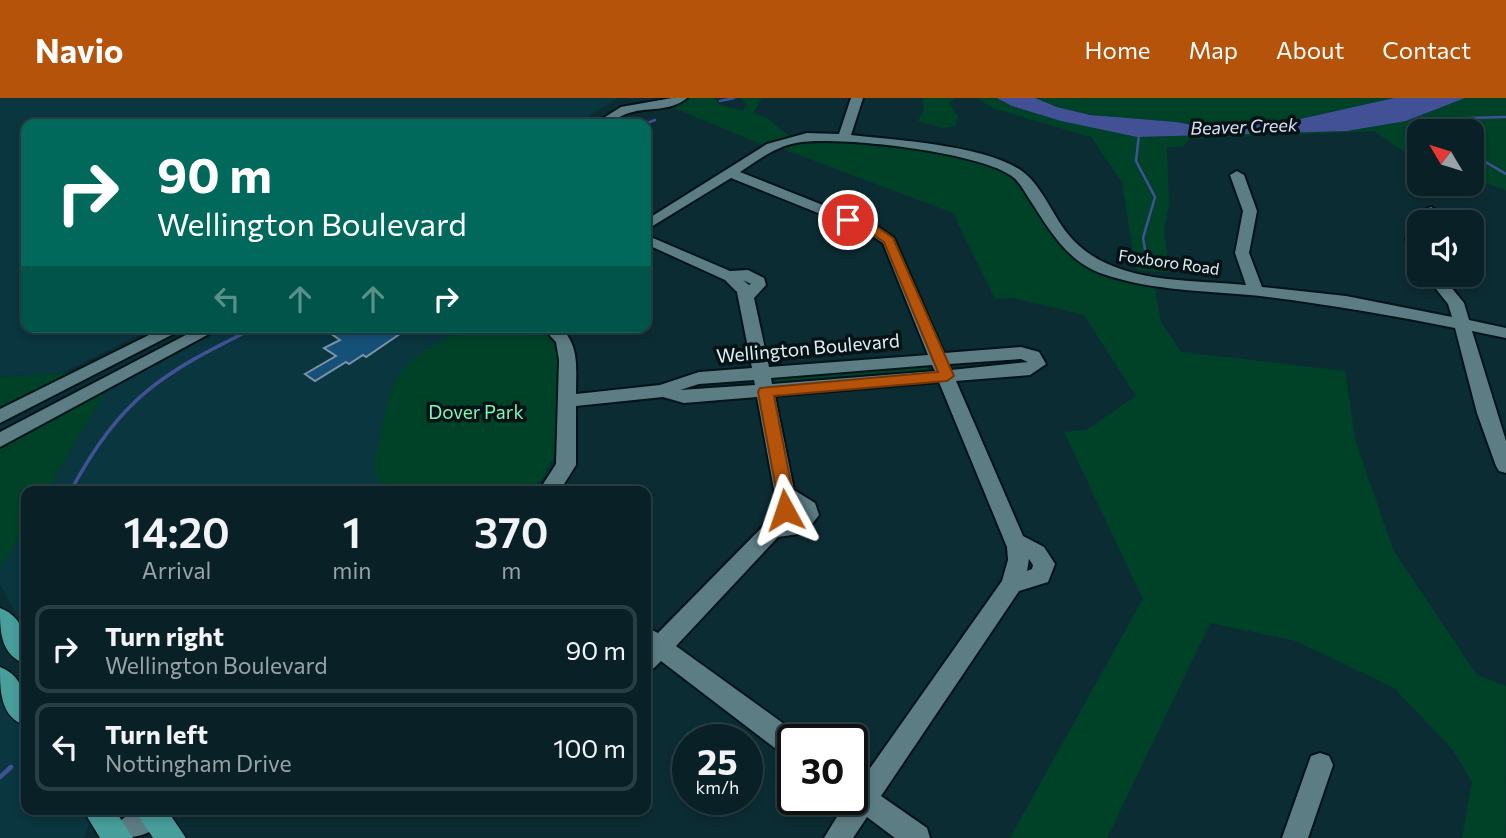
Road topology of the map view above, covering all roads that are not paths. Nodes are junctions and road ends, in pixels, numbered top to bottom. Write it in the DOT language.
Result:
graph roads {
  1 [pos="625,98"];
  2 [pos="634,98"];
  3 [pos="681,98"];
  4 [pos="857,98"];
  5 [pos="659,106"];
  6 [pos="592,119"];
  7 [pos="609,119"];
  8 [pos="844,139"];
  9 [pos="729,172"];
  10 [pos="1237,175"];
  11 [pos="651,223"];
  12 [pos="651,241"];
  13 [pos="1443,287"];
  14 [pos="1255,290"];
  15 [pos="1460,324"];
  16 [pos="167,333"];
  17 [pos="203,333"];
  18 [pos="556,333"];
  19 [pos="1506,333"];
  20 [pos="944,367"];
  21 [pos="764,383"];
  22 [pos="663,391"];
  23 [pos="566,401"];
  24 [pos="0,417"];
  25 [pos="0,440"];
  26 [pos="1506,466"];
  27 [pos="552,486"];
  28 [pos="0,619"];
  29 [pos="21,646"];
  30 [pos="651,647"];
  31 [pos="651,649"];
  32 [pos="0,679"];
  33 [pos="21,707"];
  34 [pos="777,735"];
  35 [pos="1320,765"];
  36 [pos="868,780"];
  37 [pos="868,801"];
  38 [pos="101,815"];
  39 [pos="147,815"];
  40 [pos="155,815"];
  41 [pos="848,815"];
  42 [pos="119,838"];
  43 [pos="171,838"];
  44 [pos="837,838"];
  45 [pos="917,838"];
  46 [pos="1295,838"];
  1 -- 6 [label="street"];
  2 -- 5 [label="street"];
  3 -- 5 [label="street"];
  4 -- 8 [label="street"];
  5 -- 7 [label="street"];
  8 -- 9 [label="street, Foxboro Road"];
  8 -- 14 [label="street, Foxboro Road"];
  9 -- 11 [label="street, Foxboro Road"];
  9 -- 20 [label="street"];
  10 -- 14 [label="street"];
  12 -- 21 [label="street"];
  13 -- 15 [label="street"];
  14 -- 15 [label="street, Foxboro Road"];
  15 -- 19 [label="street, Foxboro Road"];
  15 -- 26 [label="street"];
  16 -- 24 [label="street"];
  17 -- 25 [label="street"];
  18 -- 23 [label="street"];
  20 -- 21 [label="street, Wellington Boulevard"];
  20 -- 36 [label="street"];
  21 -- 22 [label="street, Wellington Boulevard"];
  21 -- 30 [label="street"];
  22 -- 23 [label="street, Wellington Boulevard"];
  23 -- 27 [label="street"];
  28 -- 29 [label="main road"];
  31 -- 34 [label="street"];
  32 -- 33 [label="main road"];
  35 -- 46 [label="street"];
  37 -- 45 [label="street"];
  38 -- 42 [label="main road"];
  39 -- 42 [label="street"];
  40 -- 43 [label="main road"];
  41 -- 44 [label="street"];
}
